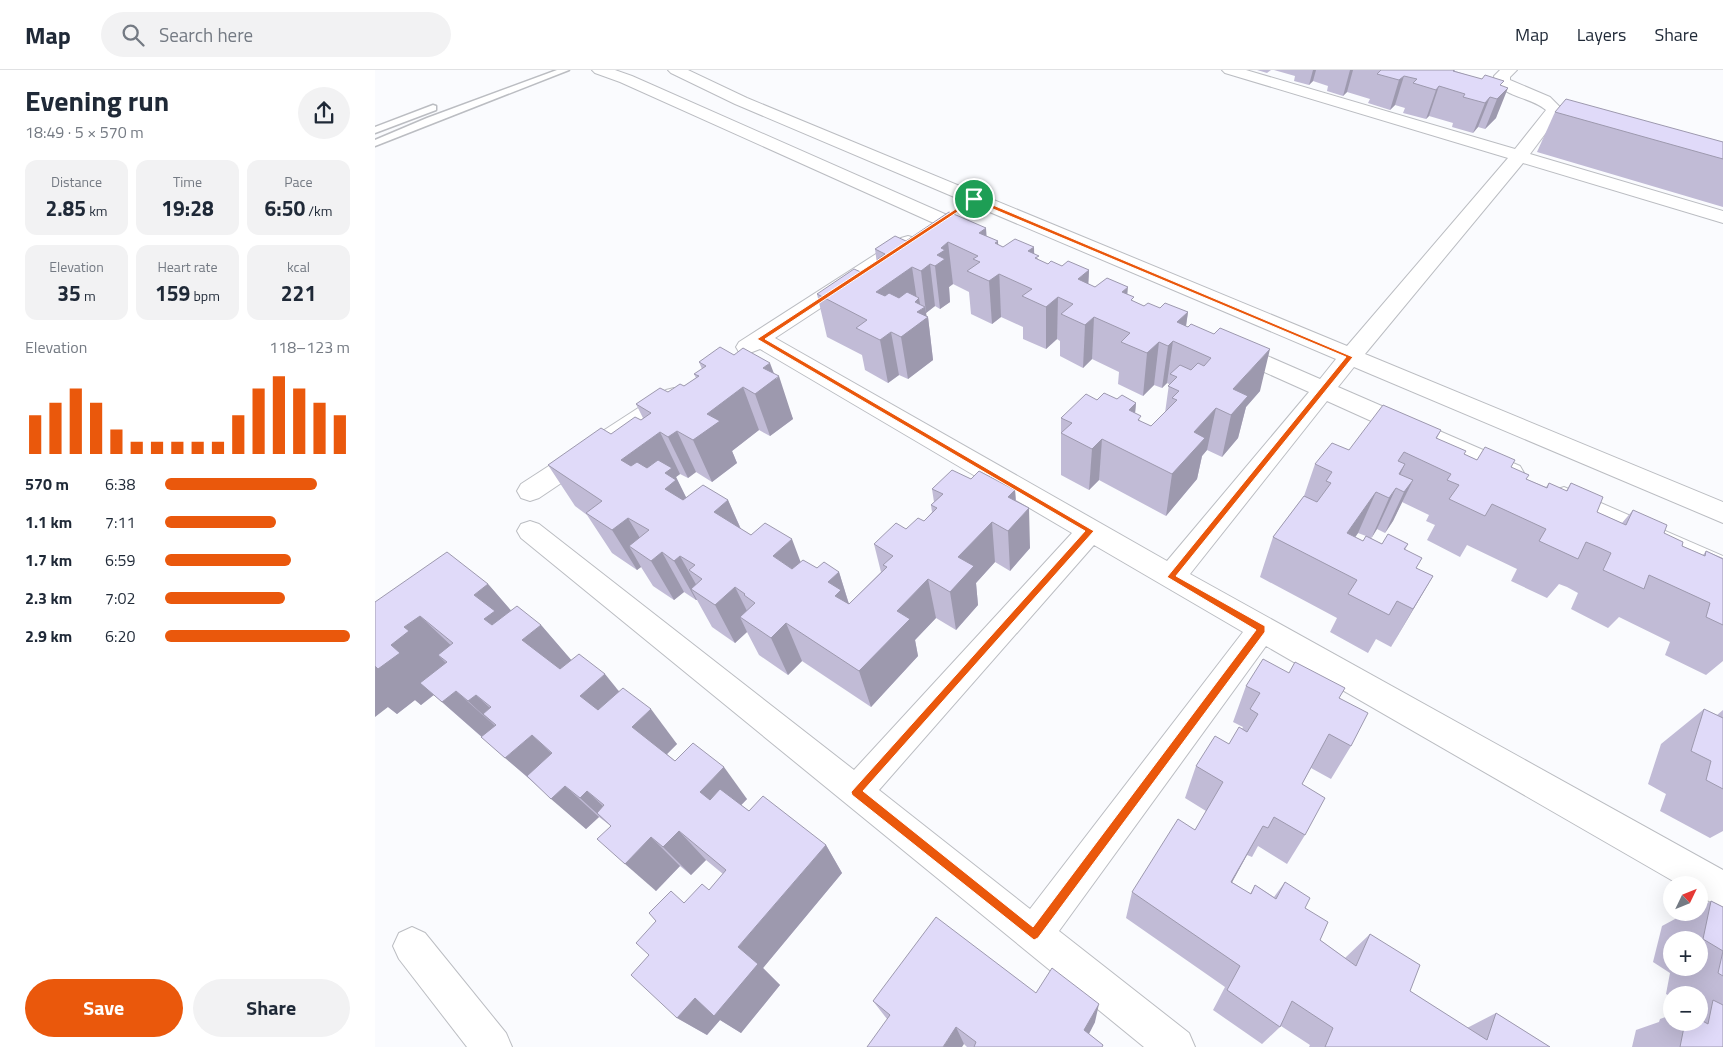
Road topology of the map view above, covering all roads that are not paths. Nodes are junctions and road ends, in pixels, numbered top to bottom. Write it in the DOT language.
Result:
graph roads {
  1 [pos="565,70"];
  2 [pos="600,70"];
  3 [pos="676,70"];
  4 [pos="1230,70"];
  5 [pos="1509,70"];
  6 [pos="441,105"];
  7 [pos="375,132"];
  8 [pos="385,139"];
  9 [pos="375,144"];
  10 [pos="1519,156"];
  11 [pos="974,199"];
  12 [pos="1723,217"];
  13 [pos="942,220"];
  14 [pos="996,244"];
  15 [pos="760,339"];
  16 [pos="1214,341"];
  17 [pos="1350,357"];
  18 [pos="727,360"];
  19 [pos="695,382"];
  20 [pos="1323,390"];
  21 [pos="530,491"];
  22 [pos="1723,513"];
  23 [pos="529,531"];
  24 [pos="1090,531"];
  25 [pos="1723,568"];
  26 [pos="1171,577"];
  27 [pos="1262,629"];
  28 [pos="856,792"];
  29 [pos="1723,890"];
  30 [pos="1034,934"];
  31 [pos="412,946"];
  32 [pos="492,1047"];
  33 [pos="1175,1047"];
  1 -- 8 [label="lane"];
  2 -- 13 [label="street"];
  3 -- 11 [label="street"];
  4 -- 10 [label="street"];
  5 -- 10 [label="street"];
  6 -- 7 [label="lane"];
  7 -- 8 [label="lane"];
  8 -- 9 [label="lane"];
  10 -- 12 [label="street"];
  10 -- 17 [label="street"];
  11 -- 13 [label="street"];
  11 -- 17 [label="street"];
  13 -- 14 [label="street"];
  13 -- 15 [label="street"];
  15 -- 18 [label="street"];
  15 -- 24 [label="street"];
  16 -- 20 [label="street"];
  17 -- 20 [label="street"];
  17 -- 22 [label="street"];
  19 -- 21 [label="street"];
  20 -- 25 [label="street"];
  20 -- 26 [label="street"];
  23 -- 28 [label="street"];
  24 -- 26 [label="street"];
  24 -- 28 [label="street"];
  26 -- 27 [label="street"];
  27 -- 29 [label="street"];
  27 -- 30 [label="street"];
  28 -- 30 [label="street"];
  30 -- 33 [label="street"];
  31 -- 32 [label="street"];
}
